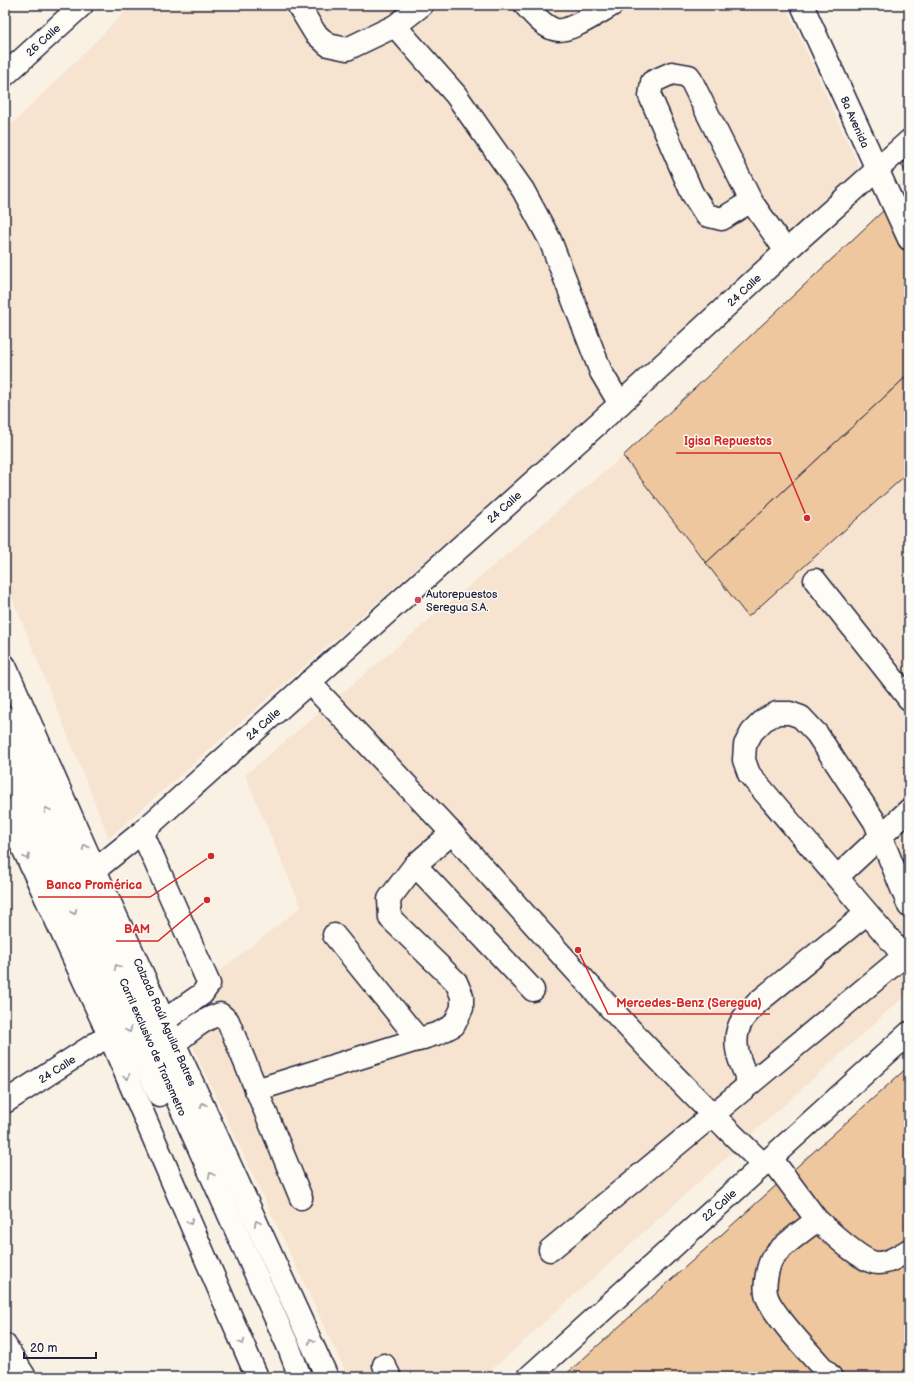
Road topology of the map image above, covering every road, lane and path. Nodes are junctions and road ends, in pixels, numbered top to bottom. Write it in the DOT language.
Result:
graph roads {
  1 [pos="82,5"];
  2 [pos="298,5"];
  3 [pos="422,5"];
  4 [pos="525,5"];
  5 [pos="612,5"];
  6 [pos="802,5"];
  7 [pos="395,26"];
  8 [pos="5,75"];
  9 [pos="909,141"];
  10 [pos="877,170"];
  11 [pos="751,201"];
  12 [pos="909,239"];
  13 [pos="786,251"];
  14 [pos="620,404"];
  15 [pos="815,580"];
  16 [pos="5,626"];
  17 [pos="6,630"];
  18 [pos="5,666"];
  19 [pos="309,682"];
  20 [pos="909,699"];
  21 [pos="5,717"];
  22 [pos="5,762"];
  23 [pos="5,809"];
  24 [pos="909,810"];
  25 [pos="142,832"];
  26 [pos="452,833"];
  27 [pos="881,837"];
  28 [pos="415,865"];
  29 [pos="95,870"];
  30 [pos="837,877"];
  31 [pos="909,906"];
  32 [pos="867,914"];
  33 [pos="334,935"];
  34 [pos="906,959"];
  35 [pos="533,990"];
  36 [pos="165,1020"];
  37 [pos="909,1033"];
  38 [pos="109,1035"];
  39 [pos="418,1040"];
  40 [pos="175,1043"];
  41 [pos="750,1084"];
  42 [pos="256,1090"];
  43 [pos="5,1102"];
  44 [pos="712,1116"];
  45 [pos="767,1161"];
  46 [pos="301,1198"];
  47 [pos="817,1220"];
  48 [pos="550,1250"];
  49 [pos="909,1250"];
  50 [pos="5,1345"];
  51 [pos="253,1375"];
  52 [pos="25,1377"];
  53 [pos="292,1377"];
  54 [pos="300,1377"];
  55 [pos="327,1377"];
  56 [pos="529,1377"];
  57 [pos="831,1377"];
  1 -- 8 [label="main road, 26 Calle"];
  2 -- 7 [label="main road"];
  3 -- 7 [label="main road"];
  4 -- 5 [label="main road"];
  6 -- 10 [label="main road, 8a Avenida"];
  7 -- 14 [label="main road"];
  9 -- 10 [label="main road, 24 Calle"];
  10 -- 12 [label="main road, 8a Avenida"];
  10 -- 13 [label="main road, 24 Calle"];
  11 -- 11 [label="main road"];
  11 -- 13 [label="main road"];
  13 -- 14 [label="main road, 24 Calle"];
  14 -- 19 [label="main road, 24 Calle"];
  15 -- 20 [label="main road"];
  16 -- 17 [label="path"];
  29 -- 18 [label="main road, Calzada Raúl Aguilar Batres, one-way"];
  19 -- 25 [label="main road, 24 Calle"];
  19 -- 26 [label="main road"];
  54 -- 21 [label="main road, Carril exclusivo de Transmetro, one-way"];
  22 -- 53 [label="main road, Carril exclusivo de Transmetro, one-way"];
  23 -- 38 [label="main road, one-way"];
  24 -- 27 [label="main road"];
  25 -- 29 [label="main road, 24 Calle"];
  25 -- 36 [label="main road"];
  26 -- 28 [label="main road"];
  26 -- 44 [label="main road"];
  27 -- 30 [label="main road"];
  27 -- 30 [label="main road"];
  27 -- 31 [label="main road"];
  28 -- 35 [label="main road"];
  28 -- 39 [label="main road"];
  29 -- 36 [label="main road, Calzada Raúl Aguilar Batres"];
  30 -- 32 [label="main road"];
  32 -- 34 [label="main road"];
  32 -- 41 [label="main road"];
  33 -- 39 [label="main road"];
  34 -- 41 [label="main road"];
  36 -- 40 [label="main road, Calzada Raúl Aguilar Batres"];
  37 -- 45 [label="main road, 22 Calle"];
  38 -- 43 [label="main road, 24 Calle"];
  38 -- 51 [label="main road, one-way"];
  39 -- 42 [label="main road"];
  40 -- 42 [label="main road"];
  55 -- 40 [label="main road, Calzada Raúl Aguilar Batres, one-way"];
  41 -- 44 [label="main road"];
  42 -- 46 [label="main road"];
  44 -- 45 [label="main road"];
  44 -- 48 [label="main road"];
  45 -- 47 [label="main road"];
  45 -- 56 [label="main road, 22 Calle"];
  47 -- 49 [label="main road"];
  47 -- 57 [label="main road"];
  50 -- 52 [label="main road"];
}
